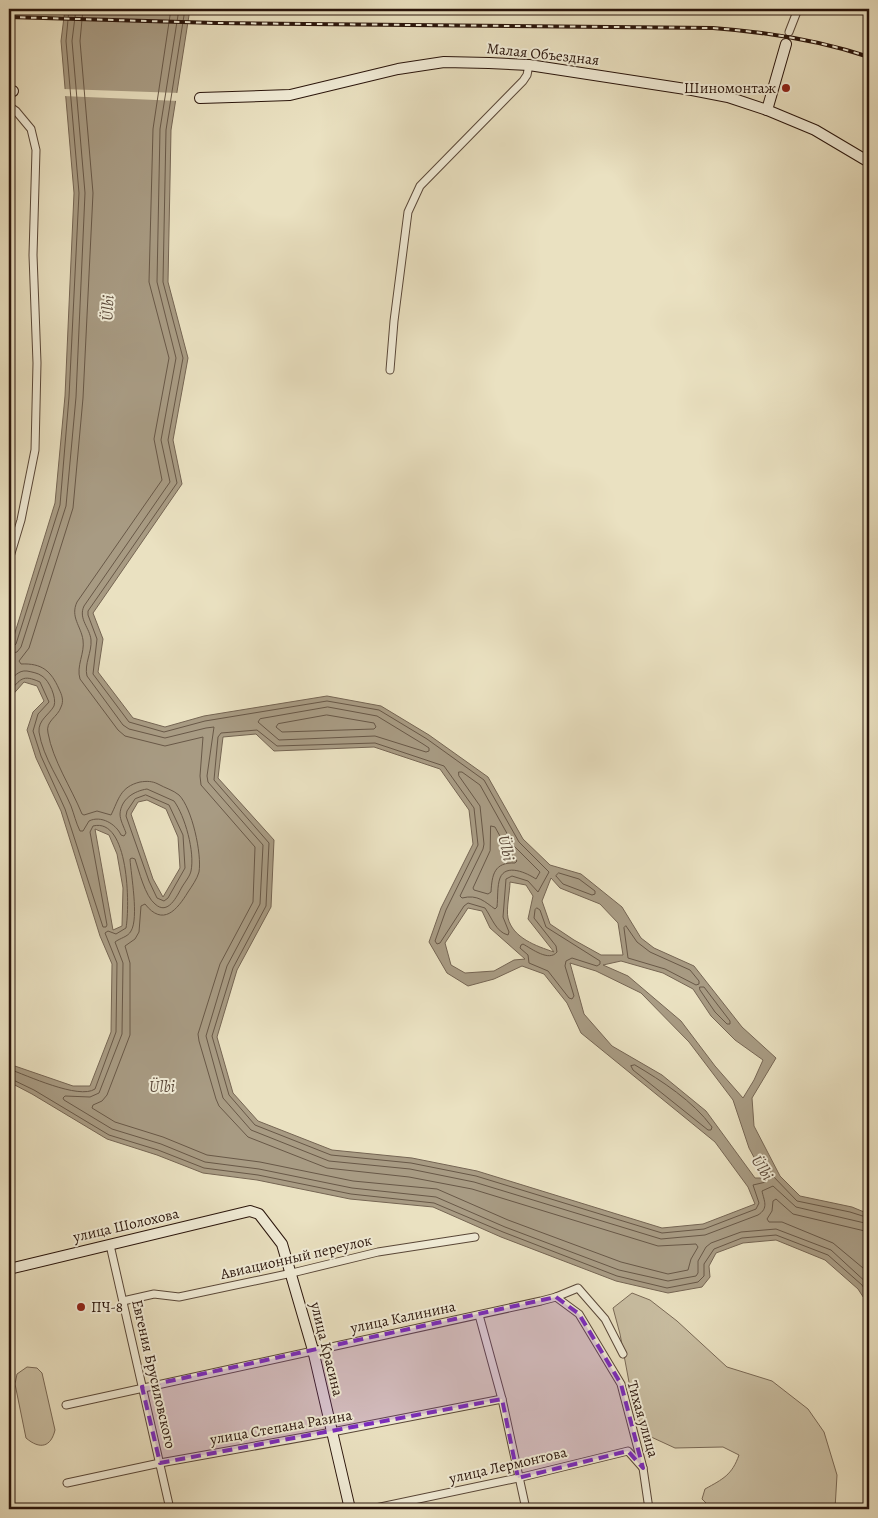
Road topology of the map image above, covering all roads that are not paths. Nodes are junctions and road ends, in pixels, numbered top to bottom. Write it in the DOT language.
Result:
graph roads {
  1 [pos="798,9"];
  2 [pos="864,9"];
  3 [pos="869,10"];
  4 [pos="788,32"];
  5 [pos="786,44"];
  6 [pos="529,65"];
  7 [pos="200,98"];
  8 [pos="9,106"];
  9 [pos="768,110"];
  10 [pos="869,162"];
  11 [pos="390,370"];
  12 [pos="9,560"];
  13 [pos="250,1211"];
  14 [pos="475,1237"];
  15 [pos="110,1244"];
  16 [pos="9,1268"];
  17 [pos="292,1273"];
  18 [pos="556,1297"];
  19 [pos="123,1301"];
  20 [pos="479,1315"];
  21 [pos="313,1350"];
  22 [pos="623,1354"];
  23 [pos="142,1387"];
  24 [pos="502,1400"];
  25 [pos="66,1405"];
  26 [pos="332,1432"];
  27 [pos="160,1463"];
  28 [pos="643,1468"];
  29 [pos="518,1478"];
  30 [pos="66,1483"];
  31 [pos="170,1509"];
  32 [pos="350,1509"];
  33 [pos="371,1509"];
  34 [pos="526,1509"];
  35 [pos="649,1509"];
  1 -- 4 [label="street"];
  2 -- 3 [label="street"];
  5 -- 9 [label="main road"];
  6 -- 7 [label="main road, Малая Объездная"];
  6 -- 9 [label="main road, Малая Объездная"];
  6 -- 11 [label="street"];
  8 -- 12 [label="street"];
  9 -- 10 [label="main road, Малая Объездная"];
  13 -- 15 [label="main road, улица Шолохова"];
  13 -- 17 [label="main road, улица Красина"];
  14 -- 17 [label="street, Авиационный переулок"];
  15 -- 16 [label="main road, улица Шолохова"];
  15 -- 19 [label="street, Евгения Брусиловского"];
  17 -- 19 [label="street, Авиационный переулок"];
  17 -- 21 [label="main road, улица Красина"];
  18 -- 20 [label="street, улица Калинина"];
  18 -- 22 [label="street, улица Калинина"];
  18 -- 28 [label="street, Тихая улица"];
  19 -- 23 [label="street, Евгения Брусиловского"];
  20 -- 21 [label="street, улица Калинина"];
  20 -- 24 [label="street"];
  21 -- 23 [label="street, улица Калинина"];
  21 -- 26 [label="main road, улица Красина"];
  23 -- 25 [label="street, улица Калинина"];
  23 -- 27 [label="street, Евгения Брусиловского"];
  24 -- 26 [label="street, улица Степана Разина"];
  24 -- 29 [label="street"];
  26 -- 27 [label="street, улица Степана Разина"];
  26 -- 32 [label="main road, улица Красина"];
  27 -- 30 [label="street, улица Степана Разина"];
  27 -- 31 [label="street, Евгения Брусиловского"];
  28 -- 29 [label="street, улица Лермонтова"];
  28 -- 35 [label="street, Тихая улица"];
  29 -- 33 [label="street, улица Лермонтова"];
  29 -- 34 [label="street"];
}
